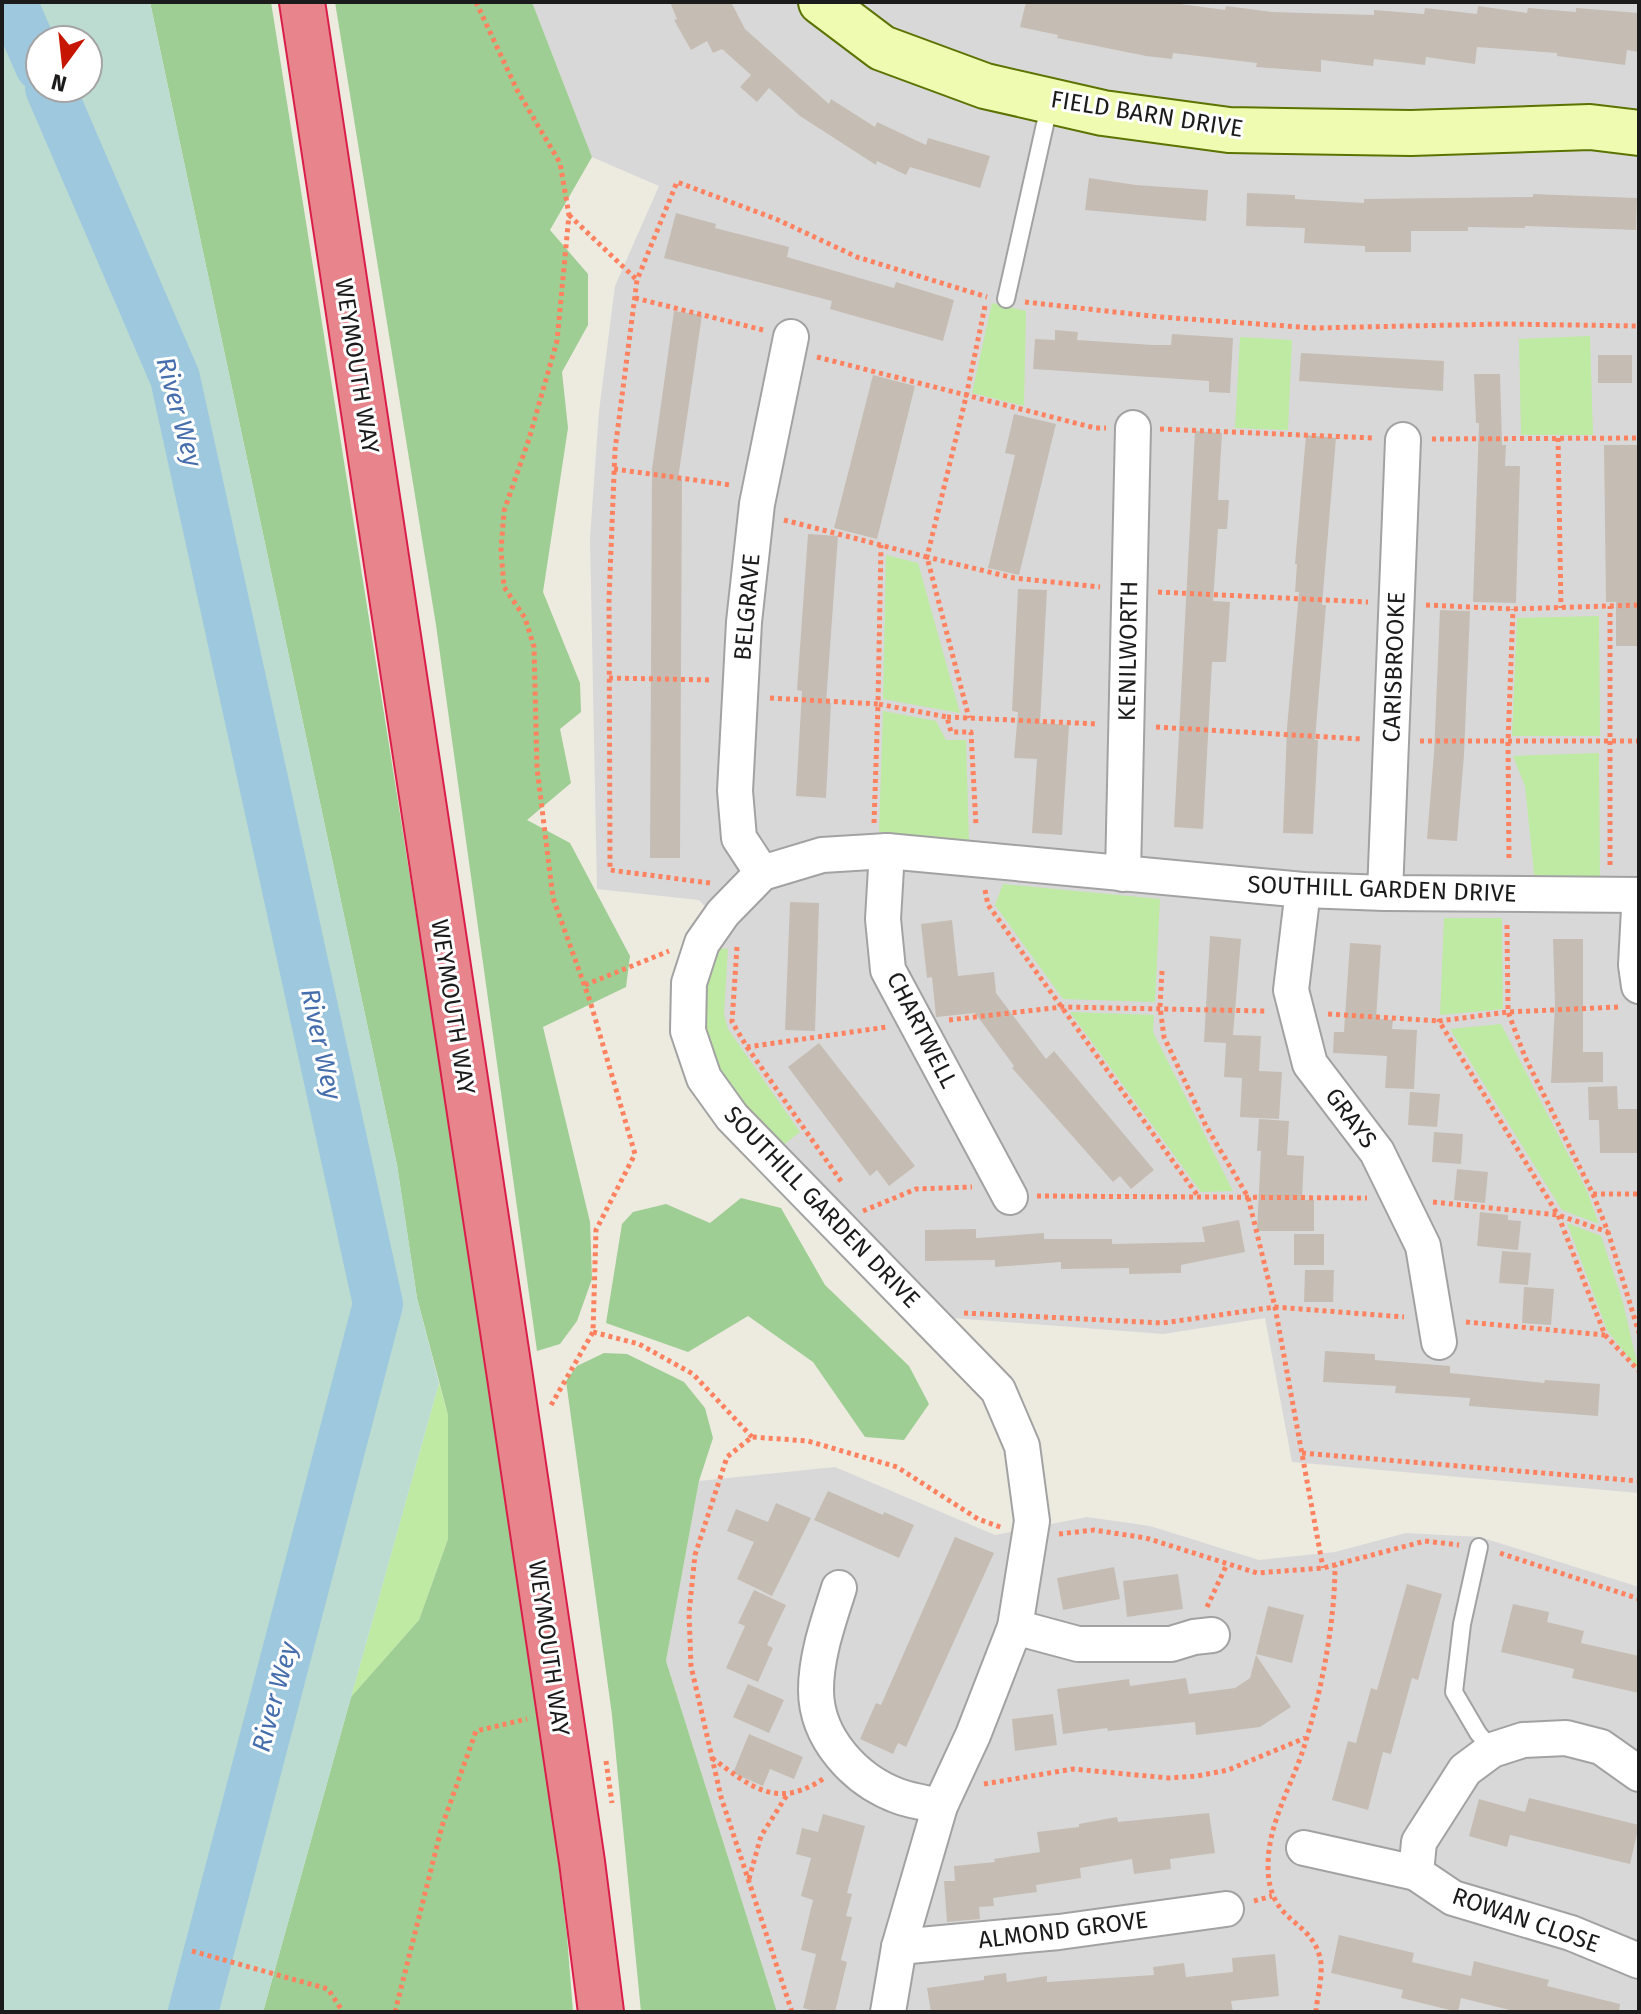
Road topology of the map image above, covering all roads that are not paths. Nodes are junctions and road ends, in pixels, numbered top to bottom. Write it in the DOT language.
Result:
graph roads {
  1 [pos="302,2"];
  2 [pos="821,2"];
  3 [pos="1050,100"];
  4 [pos="1639,133"];
  5 [pos="1006,299"];
  6 [pos="791,337"];
  7 [pos="1133,428"];
  8 [pos="1403,440"];
  9 [pos="880,851"];
  10 [pos="756,864"];
  11 [pos="1123,874"];
  12 [pos="1303,890"];
  13 [pos="1385,893"];
  14 [pos="1629,900"];
  15 [pos="1632,996"];
  16 [pos="1008,1192"];
  17 [pos="1438,1331"];
  18 [pos="1479,1547"];
  19 [pos="839,1588"];
  20 [pos="1015,1627"];
  21 [pos="1203,1636"];
  22 [pos="1492,1750"];
  23 [pos="1639,1774"];
  24 [pos="948,1792"];
  25 [pos="1304,1848"];
  26 [pos="1416,1873"];
  27 [pos="1226,1909"];
  28 [pos="899,1947"];
  29 [pos="1639,1961"];
  30 [pos="601,2012"];
  31 [pos="888,2012"];
  1 -- 30 [label="highway, WEYMOUTH WAY"];
  2 -- 3 [label="street, FIELD BARN DRIVE"];
  3 -- 4 [label="street, FIELD BARN DRIVE"];
  3 -- 5 [label="lane"];
  6 -- 10 [label="street, BELGRAVE"];
  7 -- 11 [label="street, KENILWORTH"];
  8 -- 13 [label="street, CARISBROOKE"];
  9 -- 10 [label="street, SOUTHILL GARDEN DRIVE"];
  9 -- 11 [label="street, SOUTHILL GARDEN DRIVE"];
  9 -- 16 [label="street, CHARTWELL"];
  10 -- 20 [label="street, SOUTHILL GARDEN DRIVE"];
  11 -- 12 [label="street, SOUTHILL GARDEN DRIVE"];
  12 -- 13 [label="street, SOUTHILL GARDEN DRIVE"];
  12 -- 17 [label="street, GRAYS"];
  13 -- 14 [label="street, SOUTHILL GARDEN DRIVE"];
  14 -- 15 [label="street"];
  18 -- 22 [label="lane"];
  19 -- 24 [label="street"];
  20 -- 21 [label="street"];
  20 -- 24 [label="street, SOUTHILL GARDEN DRIVE"];
  22 -- 23 [label="street"];
  22 -- 26 [label="street"];
  24 -- 28 [label="street, SOUTHILL GARDEN DRIVE"];
  25 -- 26 [label="street, ROWAN CLOSE"];
  26 -- 29 [label="street, ROWAN CLOSE"];
  27 -- 28 [label="street, ALMOND GROVE"];
  28 -- 31 [label="street, SOUTHILL GARDEN DRIVE"];
}
